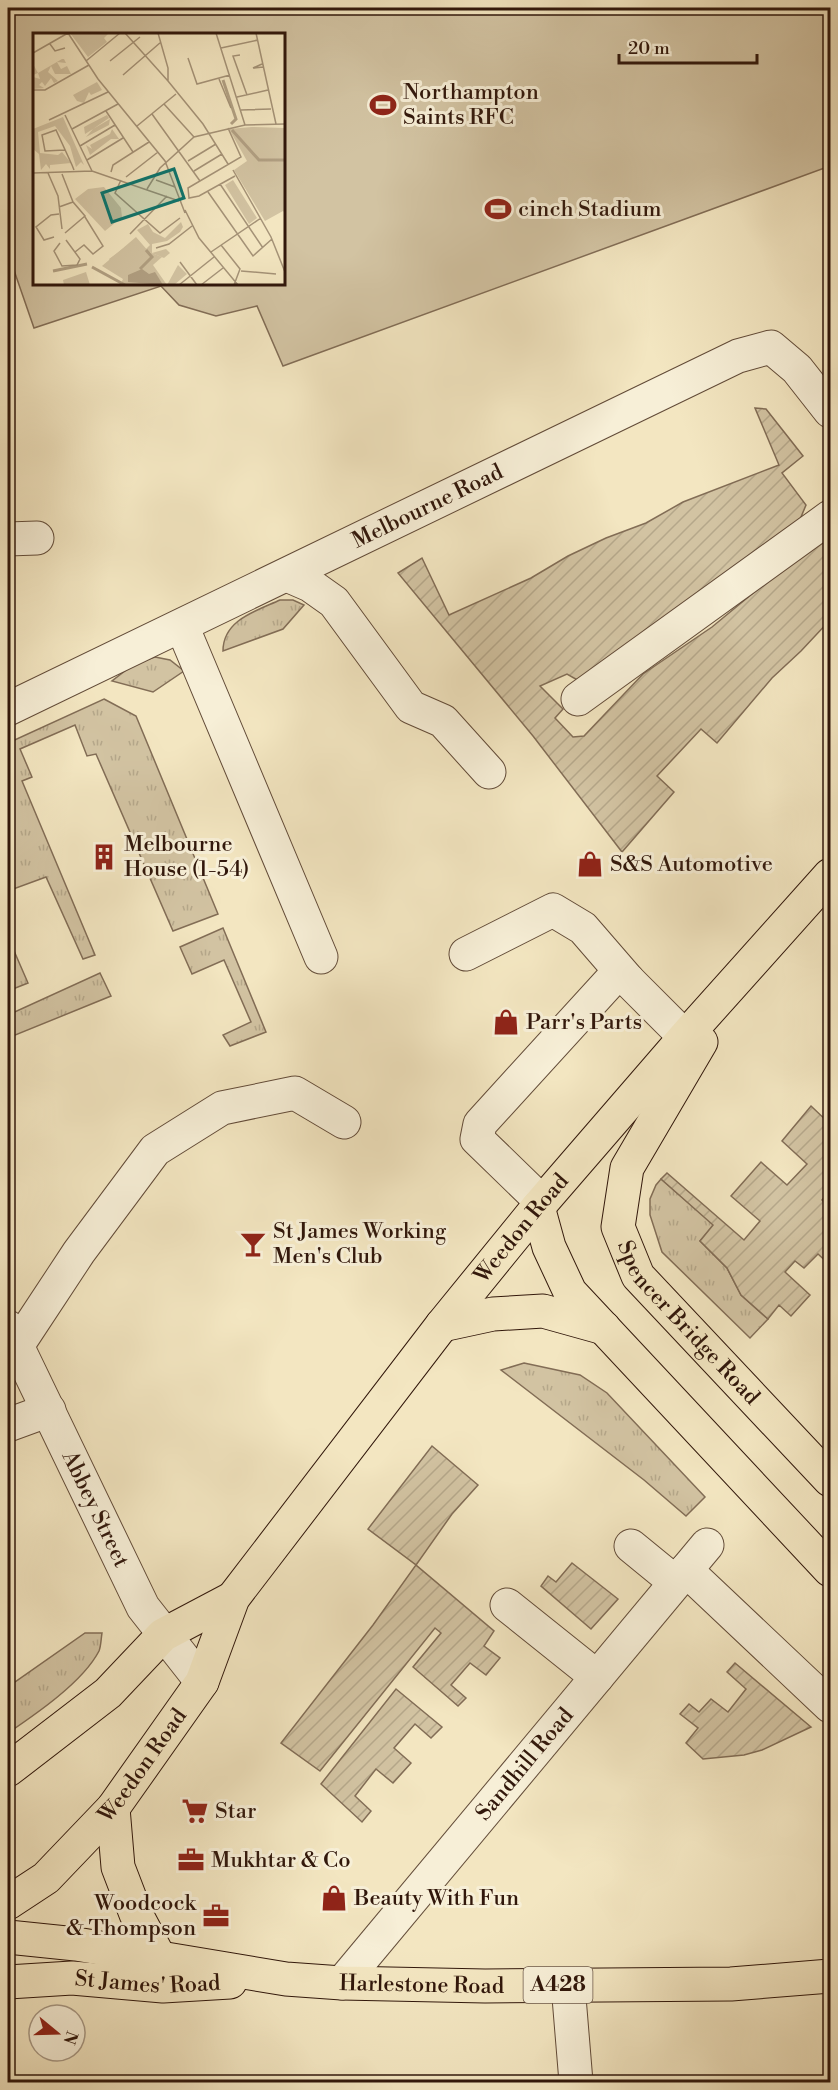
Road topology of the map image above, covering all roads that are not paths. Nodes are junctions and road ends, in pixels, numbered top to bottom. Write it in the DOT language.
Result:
graph roads {
  1 [pos="831,411"];
  2 [pos="831,517"];
  3 [pos="287,576"];
  4 [pos="182,626"];
  5 [pos="578,699"];
  6 [pos="8,709"];
  7 [pos="489,772"];
  8 [pos="831,875"];
  9 [pos="465,954"];
  10 [pos="321,957"];
  11 [pos="628,980"];
  12 [pos="735,983"];
  13 [pos="685,1037"];
  14 [pos="344,1122"];
  15 [pos="540,1204"];
  16 [pos="442,1325"];
  17 [pos="604,1328"];
  18 [pos="12,1335"];
  19 [pos="49,1410"];
  20 [pos="8,1425"];
  21 [pos="831,1480"];
  22 [pos="707,1545"];
  23 [pos="631,1546"];
  24 [pos="831,1570"];
  25 [pos="681,1576"];
  26 [pos="233,1598"];
  27 [pos="507,1605"];
  28 [pos="163,1635"];
  29 [pos="597,1677"];
  30 [pos="202,1682"];
  31 [pos="831,1707"];
  32 [pos="8,1770"];
  33 [pos="113,1808"];
  34 [pos="8,1904"];
  35 [pos="8,1937"];
  36 [pos="159,1957"];
  37 [pos="831,1976"];
  38 [pos="286,1979"];
  39 [pos="8,1982"];
  40 [pos="342,1983"];
  41 [pos="568,1985"];
  42 [pos="576,2082"];
  1 -- 3 [label="street, Melbourne Road"];
  2 -- 5 [label="street"];
  3 -- 4 [label="street, Melbourne Road"];
  3 -- 7 [label="street"];
  4 -- 6 [label="street, Melbourne Road"];
  4 -- 10 [label="street"];
  8 -- 12 [label="main road, Weedon Road"];
  9 -- 11 [label="street"];
  11 -- 13 [label="street"];
  11 -- 15 [label="street"];
  12 -- 13 [label="main road, Weedon Road"];
  12 -- 21 [label="main road, Spencer Bridge Road"];
  13 -- 15 [label="main road, Weedon Road"];
  14 -- 18 [label="street"];
  15 -- 16 [label="main road, Weedon Road"];
  15 -- 17 [label="main road"];
  16 -- 17 [label="main road"];
  16 -- 26 [label="main road, Weedon Road"];
  17 -- 24 [label="main road"];
  18 -- 19 [label="street, Abbey Street"];
  19 -- 20 [label="street"];
  19 -- 28 [label="street, Abbey Street"];
  22 -- 25 [label="street, Sandhill Road"];
  23 -- 25 [label="street"];
  25 -- 29 [label="street, Sandhill Road"];
  25 -- 31 [label="street"];
  26 -- 28 [label="main road, Weedon Road"];
  26 -- 30 [label="main road, Weedon Road"];
  27 -- 29 [label="street"];
  28 -- 30 [label="street, Abbey Street"];
  28 -- 32 [label="main road, Weedon Road"];
  29 -- 40 [label="street, Sandhill Road"];
  30 -- 33 [label="main road, Weedon Road"];
  33 -- 34 [label="main road, Weedon Road"];
  33 -- 36 [label="main road"];
  35 -- 36 [label="main road, Harlestone Road"];
  36 -- 38 [label="main road, Harlestone Road"];
  37 -- 41 [label="main road, Harlestone Road / A428"];
  38 -- 39 [label="main road, St James' Road / A428"];
  38 -- 40 [label="main road, Harlestone Road / A428"];
  40 -- 41 [label="main road, Harlestone Road / A428"];
  41 -- 42 [label="street"];
}
